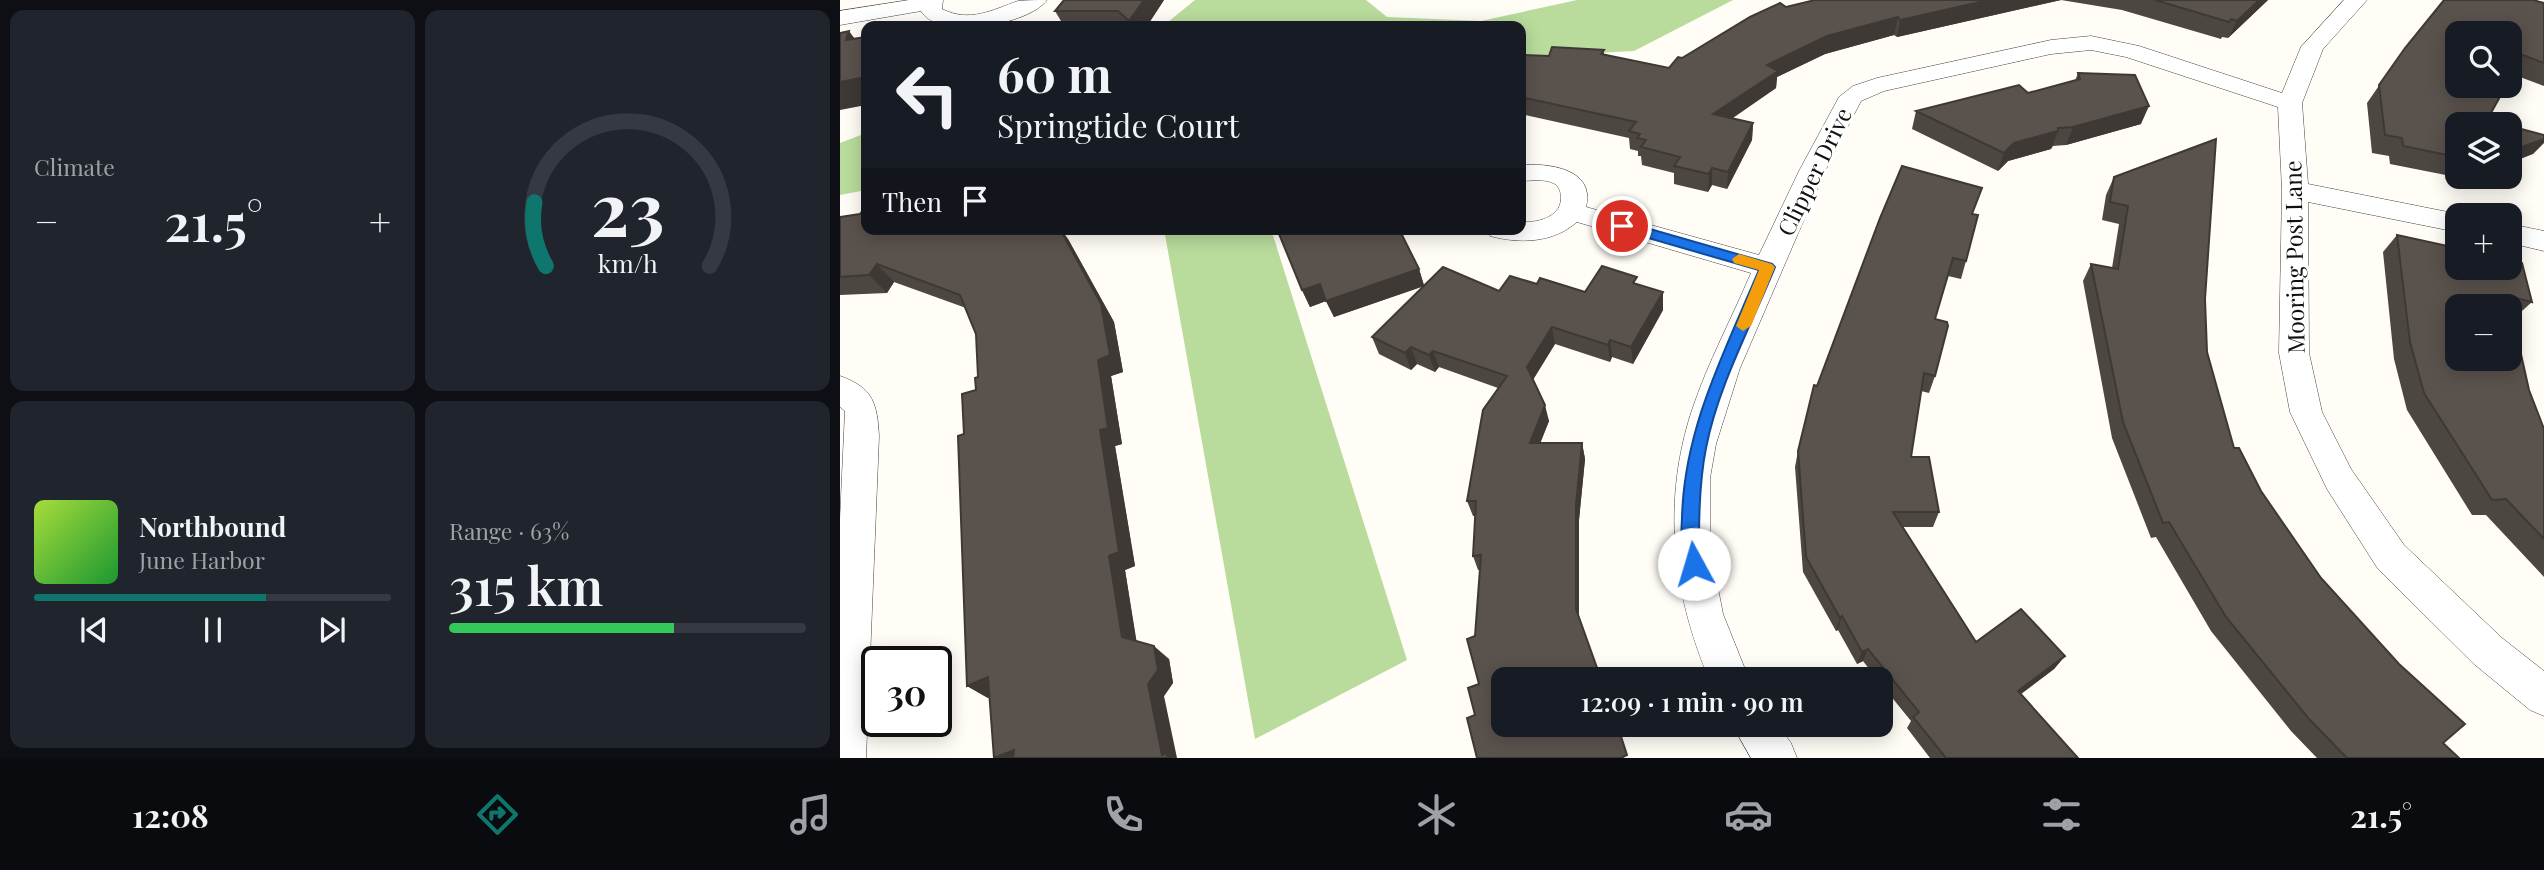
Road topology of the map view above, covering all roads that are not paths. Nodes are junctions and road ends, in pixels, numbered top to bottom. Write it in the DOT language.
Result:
graph roads {
  1 [pos="1036,0"];
  2 [pos="2356,0"];
  3 [pos="931,2"];
  4 [pos="840,18"];
  5 [pos="2290,103"];
  6 [pos="1526,172"];
  7 [pos="2295,190"];
  8 [pos="1573,212"];
  9 [pos="2445,221"];
  10 [pos="1526,234"];
  11 [pos="2522,236"];
  12 [pos="2544,241"];
  13 [pos="1767,267"];
  14 [pos="840,388"];
  15 [pos="1723,667"];
  16 [pos="2544,696"];
  17 [pos="1761,737"];
  18 [pos="845,758"];
  19 [pos="1776,758"];
  1 -- 3 [label="street"];
  2 -- 5 [label="street, Mooring Post Lane"];
  3 -- 4 [label="street"];
  5 -- 7 [label="street, Mooring Post Lane"];
  5 -- 13 [label="street, Clipper Drive"];
  6 -- 8 [label="street"];
  7 -- 9 [label="street"];
  7 -- 16 [label="street, Mooring Post Lane"];
  8 -- 10 [label="street"];
  8 -- 13 [label="street"];
  11 -- 12 [label="street"];
  13 -- 15 [label="street, Clipper Drive"];
  14 -- 18 [label="street"];
  17 -- 19 [label="street"];
}
